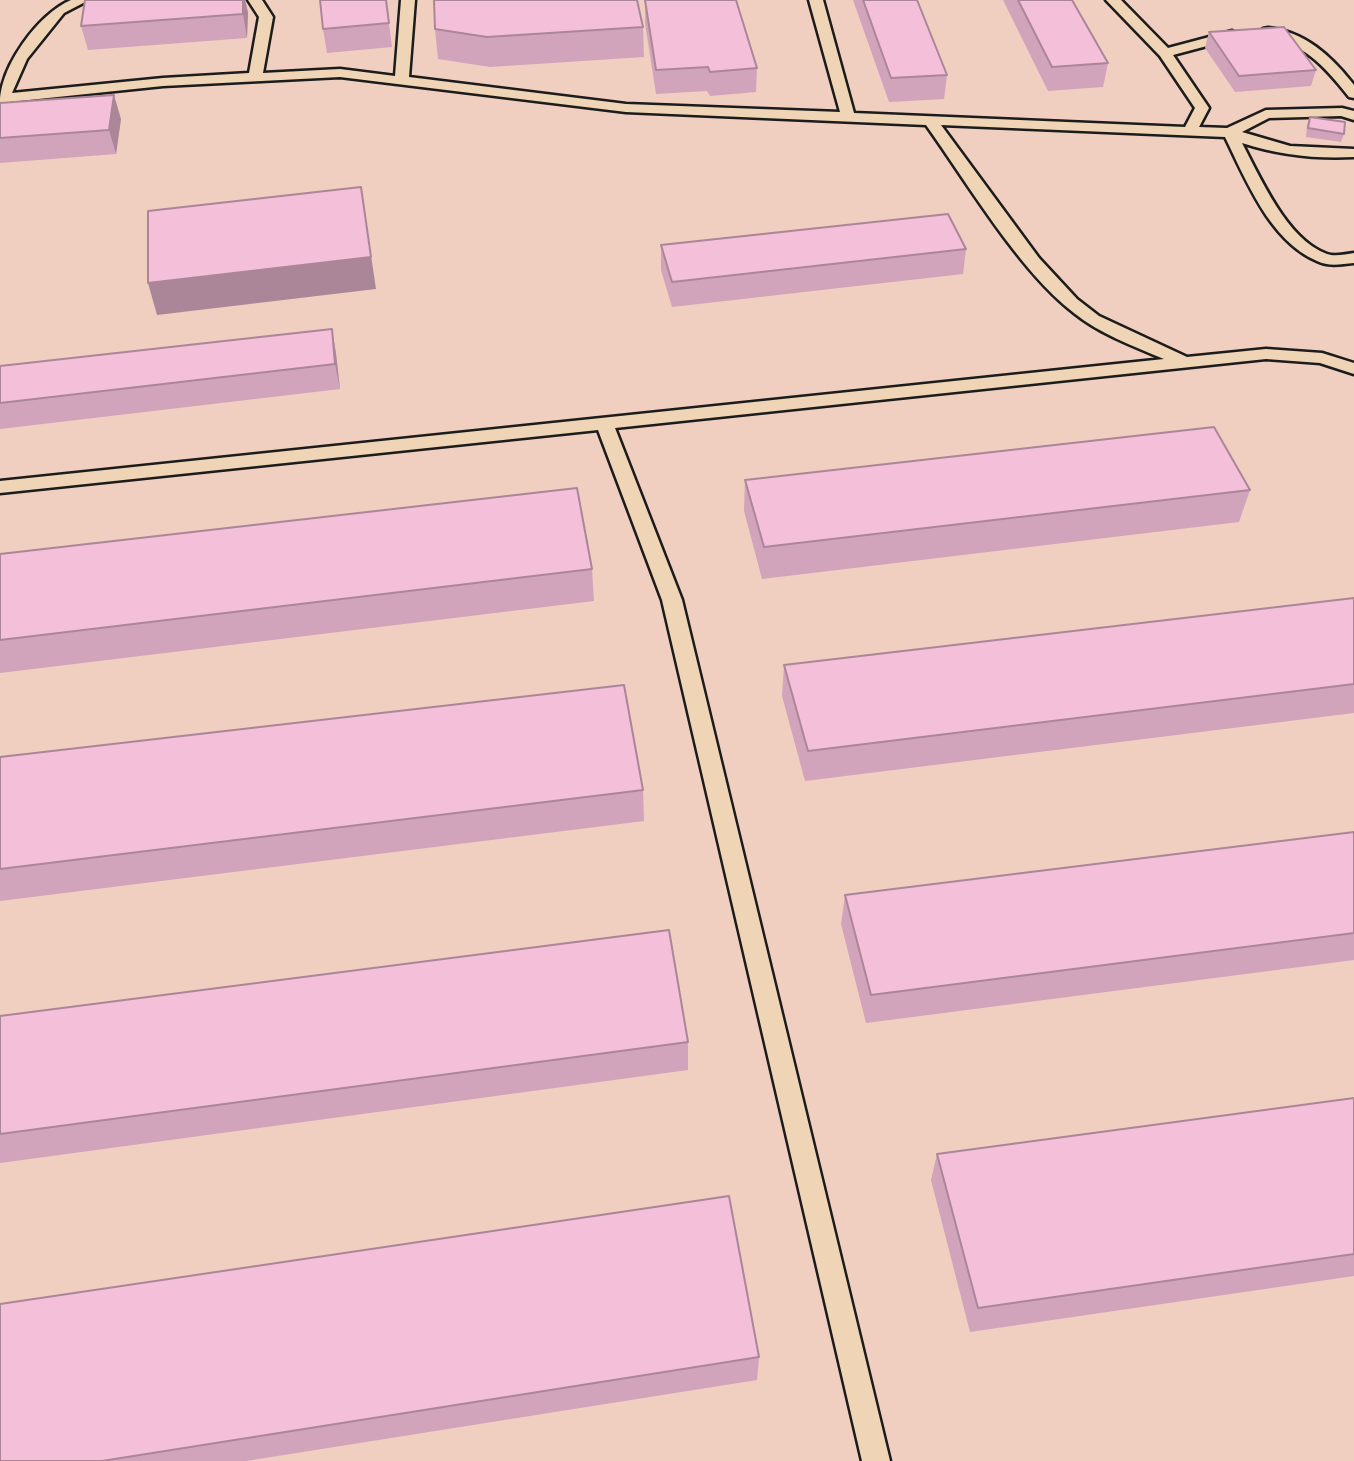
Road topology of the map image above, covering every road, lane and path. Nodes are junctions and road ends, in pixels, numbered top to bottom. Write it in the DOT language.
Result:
graph roads {
  1 [pos="82,0"];
  2 [pos="255,0"];
  3 [pos="408,0"];
  4 [pos="816,0"];
  5 [pos="1113,0"];
  6 [pos="1165,53"];
  7 [pos="255,78"];
  8 [pos="402,80"];
  9 [pos="1354,94"];
  10 [pos="1,99"];
  11 [pos="1354,116"];
  12 [pos="848,117"];
  13 [pos="930,120"];
  14 [pos="1190,131"];
  15 [pos="1230,132"];
  16 [pos="1354,153"];
  17 [pos="1354,258"];
  18 [pos="1182,361"];
  19 [pos="1354,369"];
  20 [pos="604,423"];
  21 [pos="0,487"];
  22 [pos="876,1461"];
  1 -- 10 [label="lane"];
  2 -- 7 [label="lane"];
  3 -- 8 [label="lane"];
  4 -- 12 [label="lane"];
  5 -- 6 [label="lane"];
  6 -- 9 [label="lane"];
  6 -- 14 [label="lane"];
  7 -- 8 [label="lane"];
  7 -- 10 [label="lane"];
  8 -- 12 [label="lane"];
  11 -- 15 [label="lane"];
  12 -- 13 [label="lane"];
  13 -- 14 [label="lane"];
  13 -- 18 [label="lane"];
  14 -- 15 [label="lane"];
  15 -- 16 [label="lane"];
  15 -- 17 [label="lane"];
  18 -- 19 [label="lane"];
  18 -- 20 [label="lane"];
  20 -- 21 [label="lane"];
  20 -- 22 [label="lane"];
}
